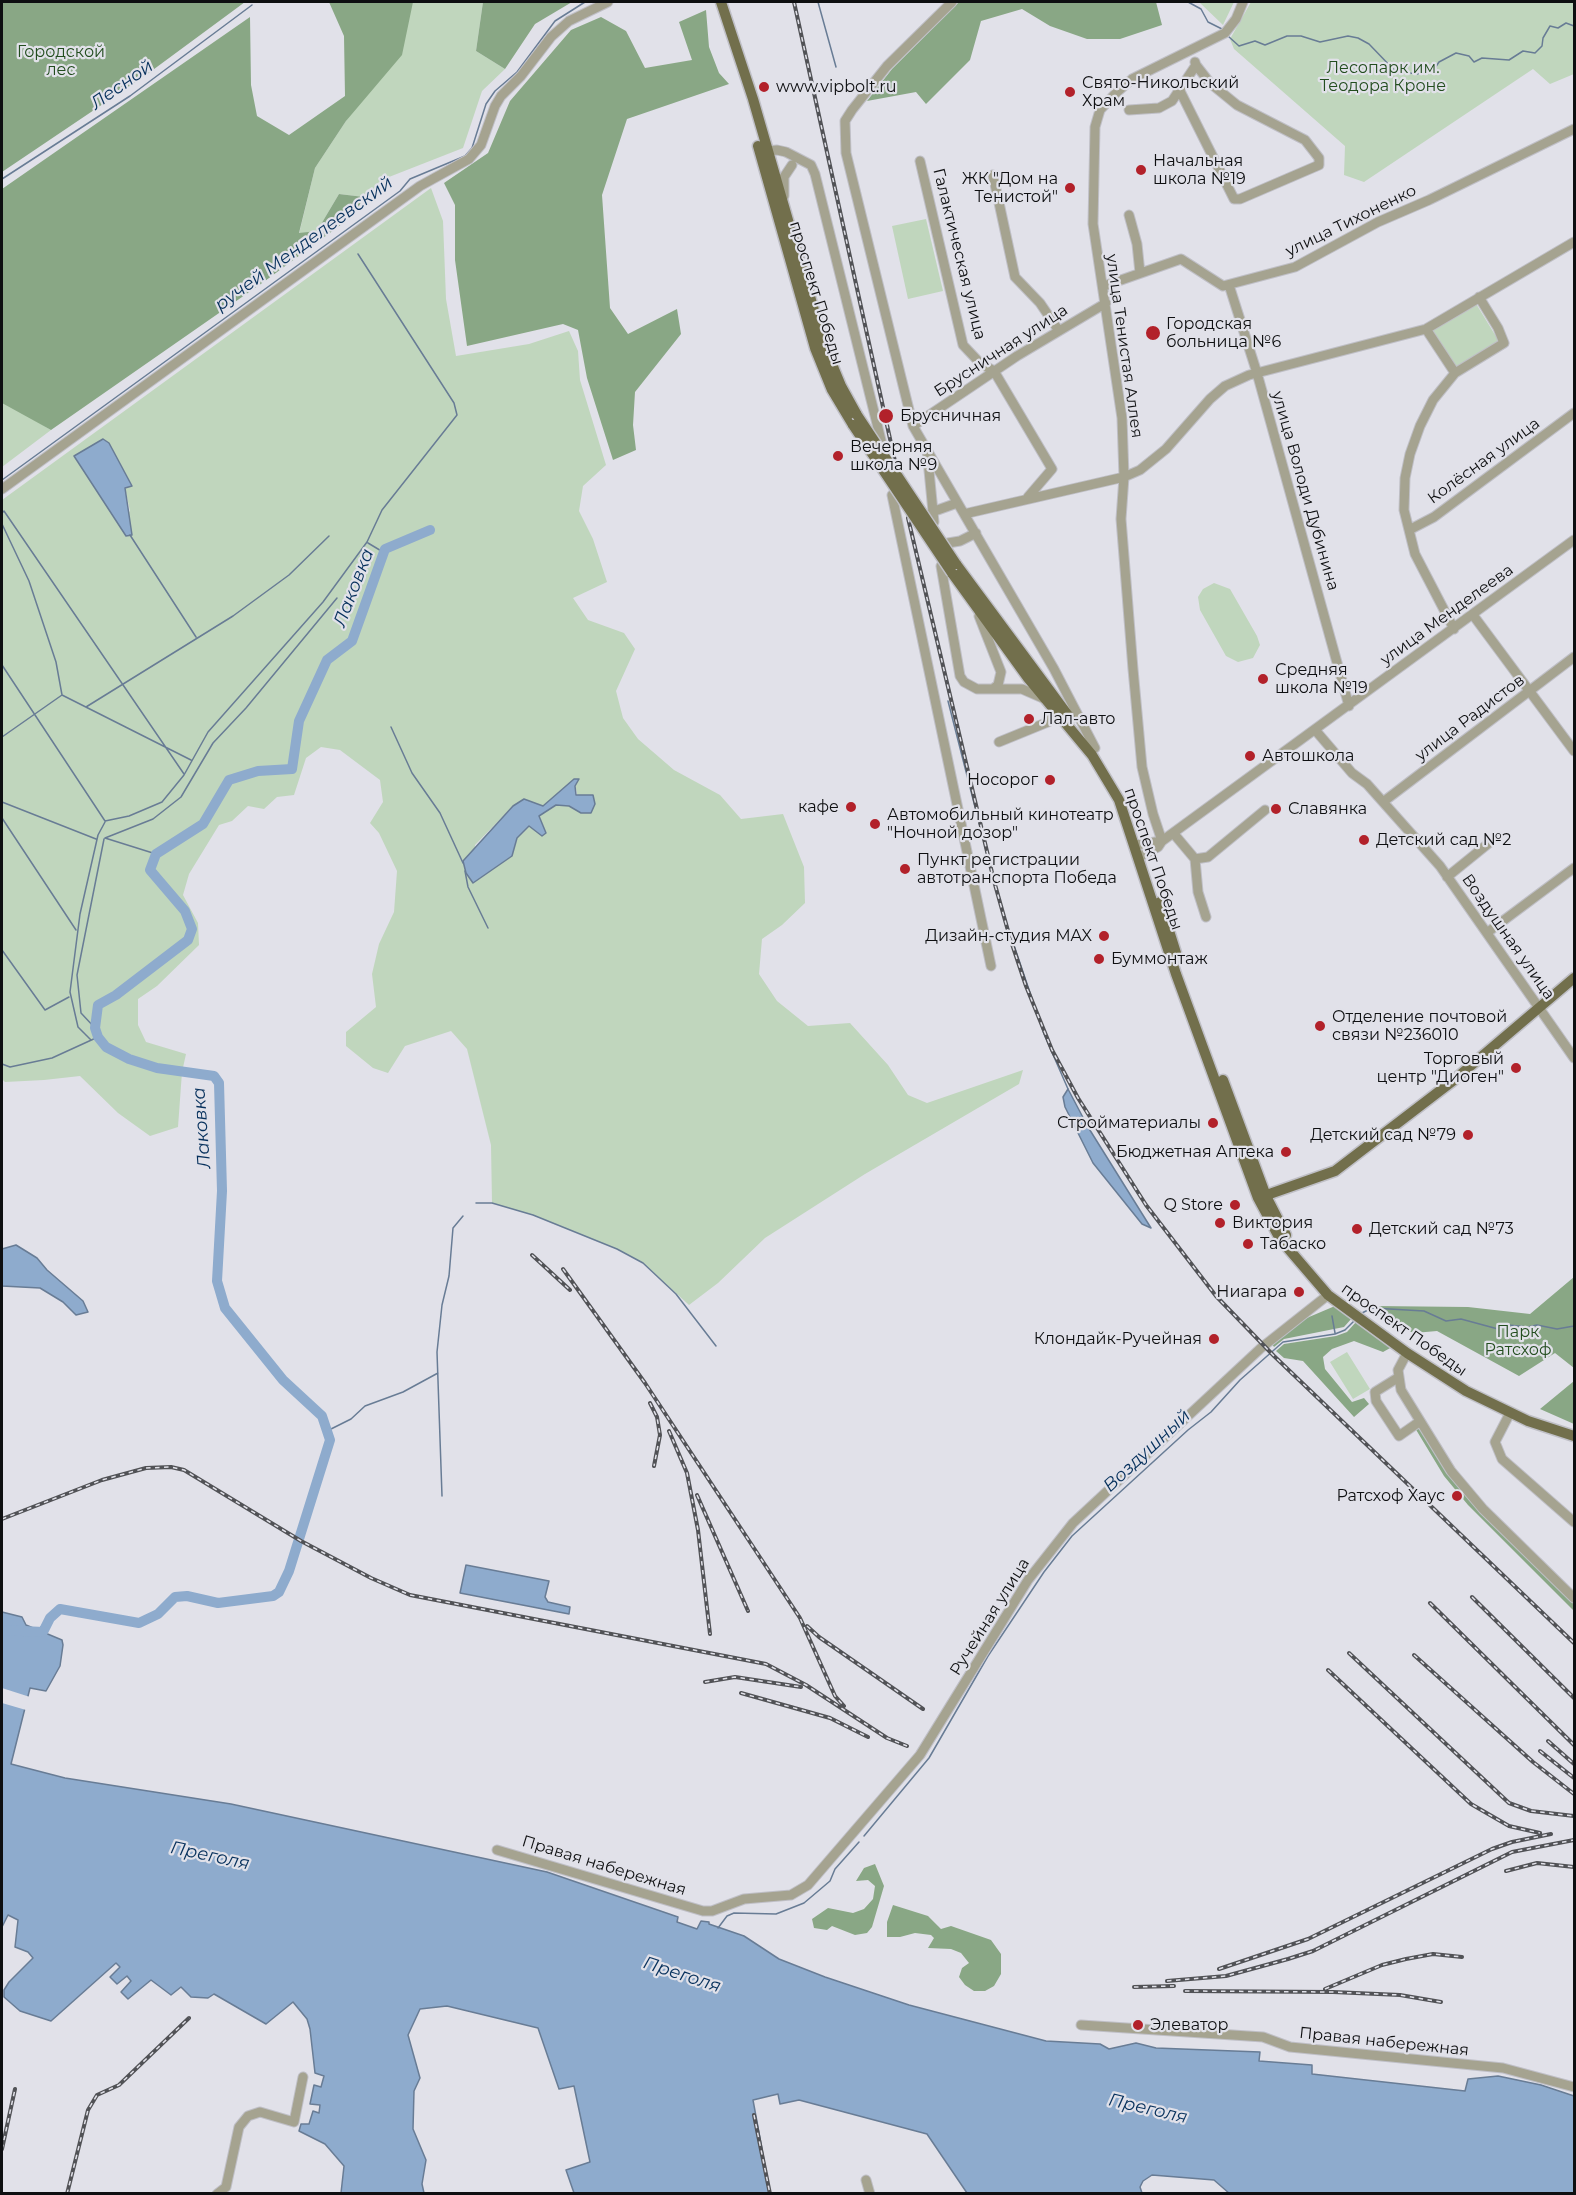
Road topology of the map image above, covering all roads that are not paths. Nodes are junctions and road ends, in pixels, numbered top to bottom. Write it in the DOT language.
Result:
graph roads {
  1 [pos="608,2"];
  2 [pos="721,2"];
  3 [pos="952,2"];
  4 [pos="1243,2"];
  5 [pos="1189,52"];
  6 [pos="1196,65"];
  7 [pos="741,68"];
  8 [pos="1179,91"];
  9 [pos="1129,110"];
  10 [pos="1575,129"];
  11 [pos="767,152"];
  12 [pos="920,161"];
  13 [pos="805,162"];
  14 [pos="792,165"];
  15 [pos="769,170"];
  16 [pos="993,175"];
  17 [pos="782,204"];
  18 [pos="1129,215"];
  19 [pos="1575,242"];
  20 [pos="1140,273"];
  21 [pos="1229,285"];
  22 [pos="1104,286"];
  23 [pos="1479,297"];
  24 [pos="1106,303"];
  25 [pos="1426,329"];
  26 [pos="1059,331"];
  27 [pos="994,371"];
  28 [pos="1257,373"];
  29 [pos="1455,374"];
  30 [pos="1575,413"];
  31 [pos="855,420"];
  32 [pos="914,426"];
  33 [pos="882,444"];
  34 [pos="927,450"];
  35 [pos="1124,477"];
  36 [pos="2,489"];
  37 [pos="892,495"];
  38 [pos="1028,497"];
  39 [pos="957,502"];
  40 [pos="964,514"];
  41 [pos="1409,530"];
  42 [pos="976,532"];
  43 [pos="1575,540"];
  44 [pos="948,543"];
  45 [pos="941,566"];
  46 [pos="954,569"];
  47 [pos="975,607"];
  48 [pos="1473,615"];
  49 [pos="1454,629"];
  50 [pos="1575,657"];
  51 [pos="1054,669"];
  52 [pos="1035,673"];
  53 [pos="994,688"];
  54 [pos="1529,692"];
  55 [pos="1047,701"];
  56 [pos="1349,706"];
  57 [pos="1057,713"];
  58 [pos="1316,731"];
  59 [pos="999,742"];
  60 [pos="1095,748"];
  61 [pos="1575,751"];
  62 [pos="1383,802"];
  63 [pos="1265,810"];
  64 [pos="1174,834"];
  65 [pos="1162,841"];
  66 [pos="1489,843"];
  67 [pos="1140,850"];
  68 [pos="1196,859"];
  69 [pos="1575,868"];
  70 [pos="1447,877"];
  71 [pos="1206,917"];
  72 [pos="1488,932"];
  73 [pos="991,966"];
  74 [pos="1575,978"];
  75 [pos="1539,1007"];
  76 [pos="1575,1058"];
  77 [pos="1262,1197"];
  78 [pos="1331,1294"];
  79 [pos="1408,1350"];
  80 [pos="1399,1377"];
  81 [pos="1510,1413"];
  82 [pos="1419,1422"];
  83 [pos="1575,1430"];
  84 [pos="1575,1436"];
  85 [pos="1575,1522"];
  86 [pos="1575,1598"];
  87 [pos="497,1850"];
  88 [pos="703,1911"];
  89 [pos="1081,2025"];
  90 [pos="303,2077"];
  91 [pos="1575,2087"];
  92 [pos="866,2180"];
  93 [pos="217,2193"];
  94 [pos="870,2193"];
  1 -- 36 [label="street"];
  2 -- 7 [label="main road, проспект Победы"];
  3 -- 32 [label="street"];
  4 -- 5 [label="street, улица Тенистая Аллея"];
  5 -- 6 [label="street"];
  5 -- 22 [label="street, улица Тенистая Аллея"];
  6 -- 8 [label="street"];
  6 -- 8 [label="street"];
  7 -- 11 [label="main road, проспект Победы"];
  7 -- 15 [label="main road, проспект Победы"];
  8 -- 9 [label="street"];
  10 -- 21 [label="street, улица Тихоненко"];
  11 -- 13 [label="street"];
  11 -- 15 [label="main road, проспект Победы"];
  12 -- 27 [label="street, Галактическая улица"];
  13 -- 14 [label="street"];
  13 -- 33 [label="street, проспект Победы"];
  14 -- 15 [label="street"];
  14 -- 17 [label="street"];
  15 -- 17 [label="main road, проспект Победы"];
  15 -- 31 [label="main road, проспект Победы"];
  16 -- 26 [label="street"];
  17 -- 31 [label="main road, проспект Победы"];
  18 -- 20 [label="street"];
  19 -- 23 [label="street"];
  20 -- 21 [label="street"];
  20 -- 22 [label="street"];
  21 -- 28 [label="street, улица Володи Дубинина"];
  22 -- 24 [label="street, улица Тенистая Аллея"];
  23 -- 25 [label="street"];
  23 -- 29 [label="street"];
  24 -- 26 [label="street, Брусничная улица"];
  24 -- 35 [label="street, улица Тенистая Аллея"];
  25 -- 28 [label="street"];
  25 -- 29 [label="street"];
  26 -- 27 [label="street, Брусничная улица"];
  27 -- 32 [label="street, Брусничная улица"];
  27 -- 38 [label="street, Галактическая улица"];
  28 -- 35 [label="street"];
  28 -- 56 [label="street, улица Володи Дубинина"];
  29 -- 41 [label="street"];
  30 -- 41 [label="street, Колёсная улица"];
  31 -- 46 [label="main road, проспект Победы, bridge"];
  32 -- 34 [label="street"];
  34 -- 39 [label="street"];
  34 -- 39 [label="street"];
  35 -- 38 [label="street"];
  35 -- 65 [label="street, улица Тенистая Аллея"];
  37 -- 73 [label="street"];
  38 -- 40 [label="street"];
  39 -- 40 [label="street"];
  40 -- 42 [label="street"];
  41 -- 49 [label="street"];
  42 -- 44 [label="street"];
  42 -- 51 [label="street"];
  43 -- 48 [label="street, улица Менделеева"];
  45 -- 53 [label="street"];
  46 -- 47 [label="main road, проспект Победы"];
  46 -- 52 [label="main road, проспект Победы"];
  47 -- 53 [label="street"];
  47 -- 55 [label="main road, проспект Победы"];
  48 -- 49 [label="street, улица Менделеева"];
  48 -- 54 [label="street"];
  49 -- 56 [label="street, улица Менделеева"];
  50 -- 54 [label="street, улица Радистов"];
  51 -- 52 [label="street"];
  51 -- 60 [label="street"];
  52 -- 60 [label="main road, проспект Победы"];
  53 -- 55 [label="street"];
  54 -- 61 [label="street"];
  54 -- 62 [label="street, улица Радистов"];
  55 -- 57 [label="main road, проспект Победы"];
  56 -- 58 [label="street, улица Менделеева"];
  57 -- 59 [label="street"];
  57 -- 67 [label="main road, проспект Победы"];
  58 -- 62 [label="street, Воздушная улица"];
  58 -- 64 [label="street, улица Менделеева"];
  60 -- 67 [label="main road, проспект Победы"];
  62 -- 70 [label="street, Воздушная улица"];
  63 -- 68 [label="street"];
  64 -- 65 [label="street, улица Менделеева"];
  64 -- 68 [label="street"];
  65 -- 67 [label="street, улица Менделеева"];
  66 -- 70 [label="street"];
  67 -- 77 [label="main road, проспект Победы"];
  68 -- 71 [label="street"];
  69 -- 72 [label="street"];
  70 -- 72 [label="street, Воздушная улица"];
  72 -- 75 [label="street, Воздушная улица"];
  74 -- 75 [label="main road"];
  75 -- 76 [label="street, Воздушная улица"];
  75 -- 77 [label="main road"];
  77 -- 78 [label="main road, проспект Победы"];
  78 -- 79 [label="main road, проспект Победы"];
  78 -- 88 [label="street, Ручейная улица"];
  79 -- 80 [label="street"];
  79 -- 81 [label="main road, проспект Победы"];
  79 -- 83 [label="main road, проспект Победы"];
  80 -- 82 [label="street"];
  80 -- 82 [label="street"];
  81 -- 84 [label="main road, проспект Победы"];
  81 -- 85 [label="street"];
  82 -- 86 [label="street"];
  87 -- 88 [label="street, Правая набережная"];
  89 -- 91 [label="street, Правая набережная"];
  90 -- 93 [label="street"];
  92 -- 94 [label="street"];
}
